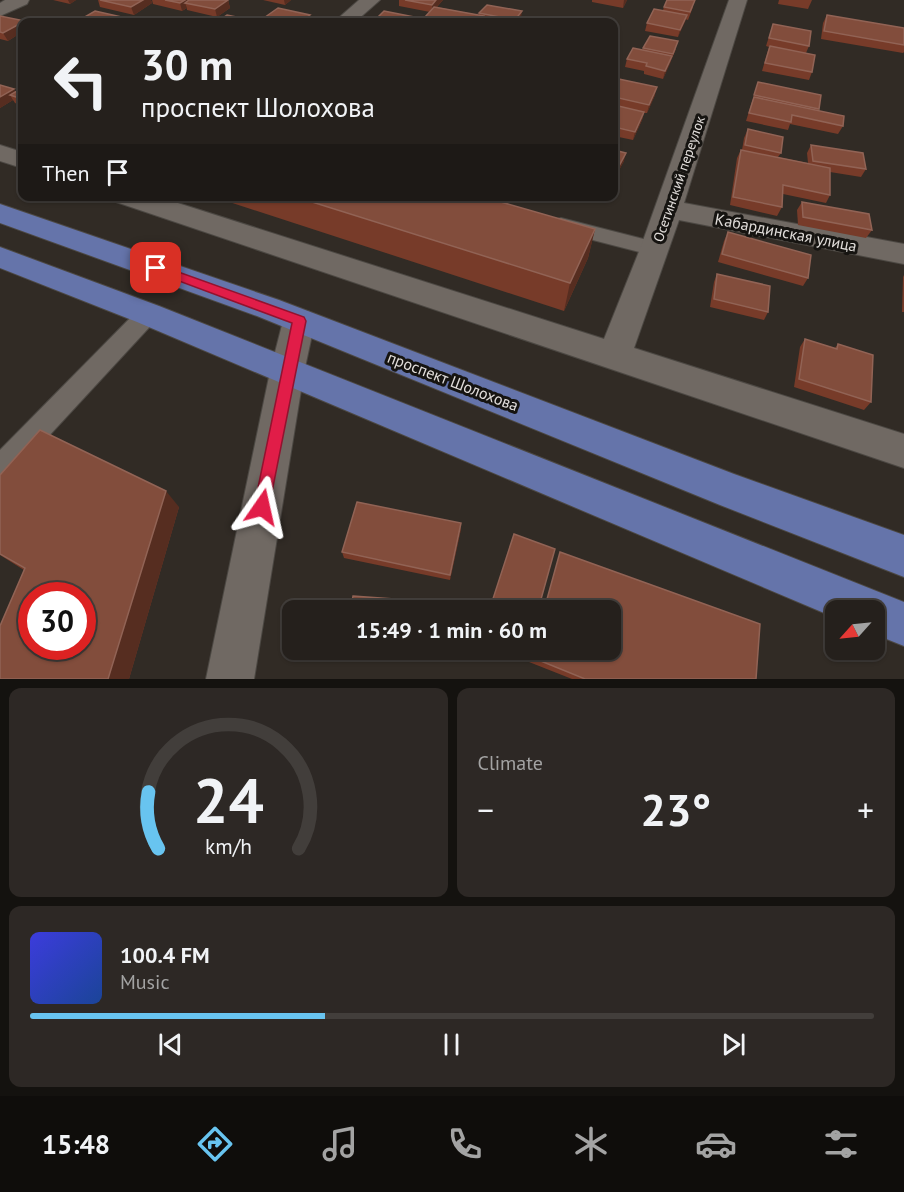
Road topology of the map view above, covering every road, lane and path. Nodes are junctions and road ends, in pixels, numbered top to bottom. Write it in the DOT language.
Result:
graph roads {
  1 [pos="20,0"];
  2 [pos="371,0"];
  3 [pos="738,0"];
  4 [pos="0,10"];
  5 [pos="349,18"];
  6 [pos="0,153"];
  7 [pos="18,159"];
  8 [pos="144,201"];
  9 [pos="669,209"];
  10 [pos="0,213"];
  11 [pos="542,220"];
  12 [pos="655,249"];
  13 [pos="904,254"];
  14 [pos="0,257"];
  15 [pos="148,314"];
  16 [pos="299,321"];
  17 [pos="614,356"];
  18 [pos="287,372"];
  19 [pos="904,451"];
  20 [pos="0,469"];
  21 [pos="904,556"];
  22 [pos="846,600"];
  23 [pos="885,616"];
  24 [pos="904,624"];
  25 [pos="230,679"];
  1 -- 4 [label="street"];
  2 -- 5 [label="street"];
  3 -- 9 [label="street, Осетинский переулок"];
  6 -- 7 [label="street"];
  8 -- 17 [label="street"];
  9 -- 12 [label="street, Осетинский переулок"];
  9 -- 13 [label="street, Кабардинская улица"];
  10 -- 16 [label="main road, проспект Шолохова"];
  11 -- 12 [label="lane"];
  12 -- 17 [label="street, Осетинский переулок"];
  14 -- 15 [label="main road"];
  15 -- 18 [label="main road"];
  15 -- 20 [label="lane"];
  16 -- 18 [label="street"];
  16 -- 21 [label="main road, проспект Шолохова"];
  17 -- 19 [label="street"];
  18 -- 22 [label="main road"];
  18 -- 25 [label="street"];
  23 -- 24 [label="main road"];
}
